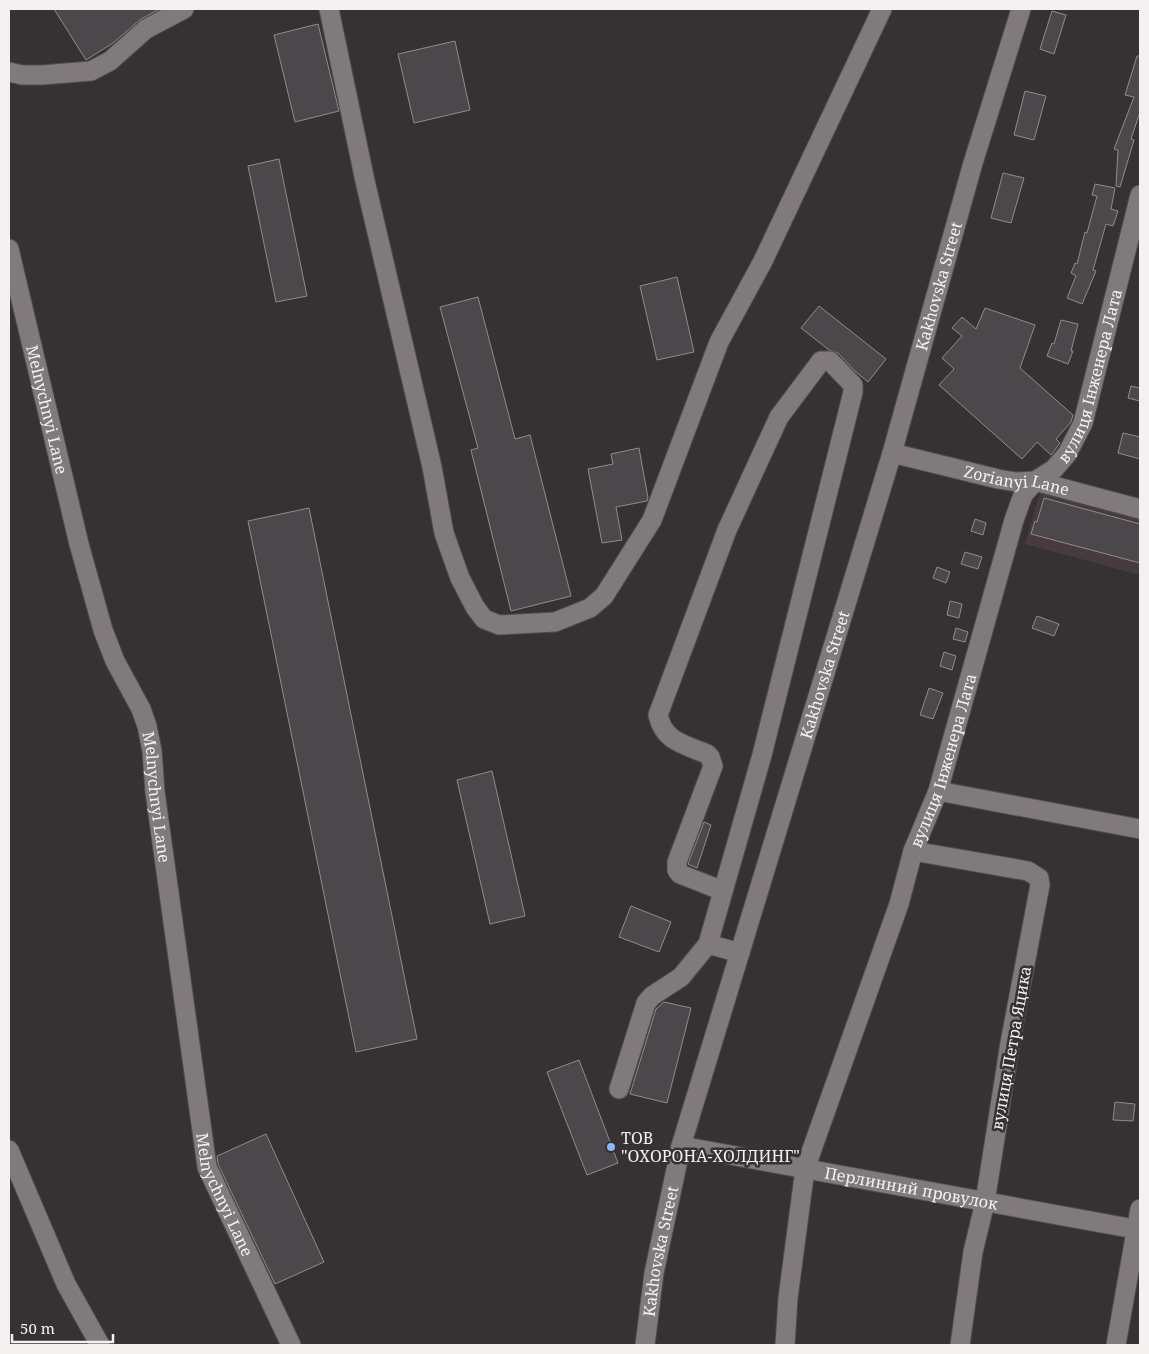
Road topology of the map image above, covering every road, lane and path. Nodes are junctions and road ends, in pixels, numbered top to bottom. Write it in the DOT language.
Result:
graph roads {
  1 [pos="184,9"];
  2 [pos="329,9"];
  3 [pos="882,9"];
  4 [pos="1021,9"];
  5 [pos="9,72"];
  6 [pos="1140,199"];
  7 [pos="9,249"];
  8 [pos="892,453"];
  9 [pos="1035,481"];
  10 [pos="1140,509"];
  11 [pos="938,792"];
  12 [pos="1140,829"];
  13 [pos="913,851"];
  14 [pos="723,891"];
  15 [pos="708,944"];
  16 [pos="740,953"];
  17 [pos="619,1088"];
  18 [pos="681,1146"];
  19 [pos="9,1150"];
  20 [pos="805,1169"];
  21 [pos="985,1202"];
  22 [pos="1140,1208"];
  23 [pos="1138,1230"];
  24 [pos="100,1345"];
  25 [pos="290,1345"];
  26 [pos="646,1345"];
  27 [pos="785,1345"];
  28 [pos="960,1345"];
  29 [pos="1116,1345"];
  1 -- 5 [label="street"];
  2 -- 3 [label="street"];
  4 -- 8 [label="street, Kakhovska Street"];
  6 -- 9 [label="street, вулиця Інженера Лата"];
  7 -- 25 [label="street, Melnychnyi Lane"];
  8 -- 9 [label="street, Zorianyi Lane"];
  8 -- 16 [label="street, Kakhovska Street"];
  9 -- 10 [label="street, Zorianyi Lane"];
  9 -- 11 [label="street, вулиця Інженера Лата"];
  11 -- 12 [label="street"];
  11 -- 13 [label="street, вулиця Інженера Лата"];
  13 -- 20 [label="street, вулиця Інженера Лата"];
  13 -- 21 [label="street, вулиця Петра Яцика"];
  14 -- 14 [label="street"];
  14 -- 15 [label="street"];
  15 -- 16 [label="street"];
  15 -- 17 [label="street"];
  16 -- 18 [label="street, Kakhovska Street"];
  18 -- 20 [label="street, Перлинний провулок"];
  18 -- 26 [label="street, Kakhovska Street"];
  19 -- 24 [label="street"];
  20 -- 21 [label="street, Перлинний провулок"];
  20 -- 27 [label="street, вулиця Інженера Лата"];
  21 -- 23 [label="street, Перлинний провулок"];
  21 -- 28 [label="street, вулиця Петра Яцика"];
  22 -- 23 [label="street"];
  23 -- 29 [label="street"];
}
